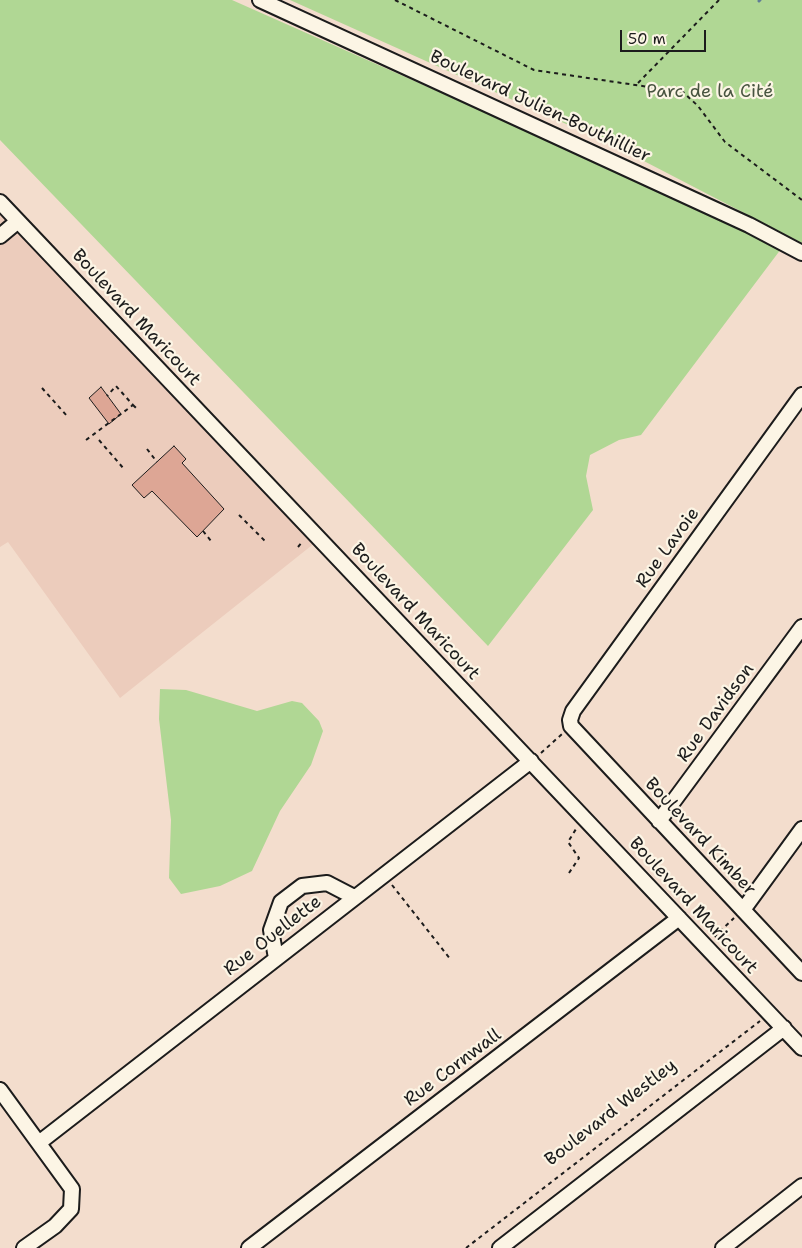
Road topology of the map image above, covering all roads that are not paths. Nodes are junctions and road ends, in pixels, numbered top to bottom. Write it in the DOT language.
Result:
graph roads {
  1 [pos="260,0"];
  2 [pos="0,202"];
  3 [pos="18,221"];
  4 [pos="0,236"];
  5 [pos="802,253"];
  6 [pos="802,395"];
  7 [pos="802,627"];
  8 [pos="567,729"];
  9 [pos="531,761"];
  10 [pos="659,821"];
  11 [pos="802,829"];
  12 [pos="354,897"];
  13 [pos="739,913"];
  14 [pos="680,918"];
  15 [pos="276,958"];
  16 [pos="802,973"];
  17 [pos="784,1028"];
  18 [pos="802,1048"];
  19 [pos="0,1090"];
  20 [pos="40,1142"];
  21 [pos="802,1186"];
  22 [pos="24,1248"];
  23 [pos="249,1248"];
  24 [pos="500,1248"];
  25 [pos="723,1248"];
  1 -- 5 [label="street, Boulevard Julien-Bouthillier"];
  2 -- 3 [label="street, Boulevard Maricourt"];
  3 -- 4 [label="street"];
  3 -- 9 [label="street, Boulevard Maricourt"];
  6 -- 8 [label="street, Rue Lavoie"];
  7 -- 10 [label="street, Rue Davidson"];
  8 -- 10 [label="street, Boulevard Kimber"];
  9 -- 12 [label="street, Rue Ouellette"];
  9 -- 14 [label="street, Boulevard Maricourt"];
  10 -- 13 [label="street, Boulevard Kimber"];
  11 -- 13 [label="street"];
  12 -- 15 [label="street, Rue Ouellette"];
  12 -- 15 [label="street"];
  13 -- 16 [label="street, Boulevard Kimber"];
  14 -- 17 [label="street, Boulevard Maricourt"];
  14 -- 23 [label="street, Rue Cornwall"];
  15 -- 20 [label="street, Rue Ouellette"];
  17 -- 18 [label="street, Boulevard Maricourt"];
  17 -- 24 [label="street"];
  19 -- 20 [label="street"];
  20 -- 22 [label="street"];
  21 -- 25 [label="street"];
}
